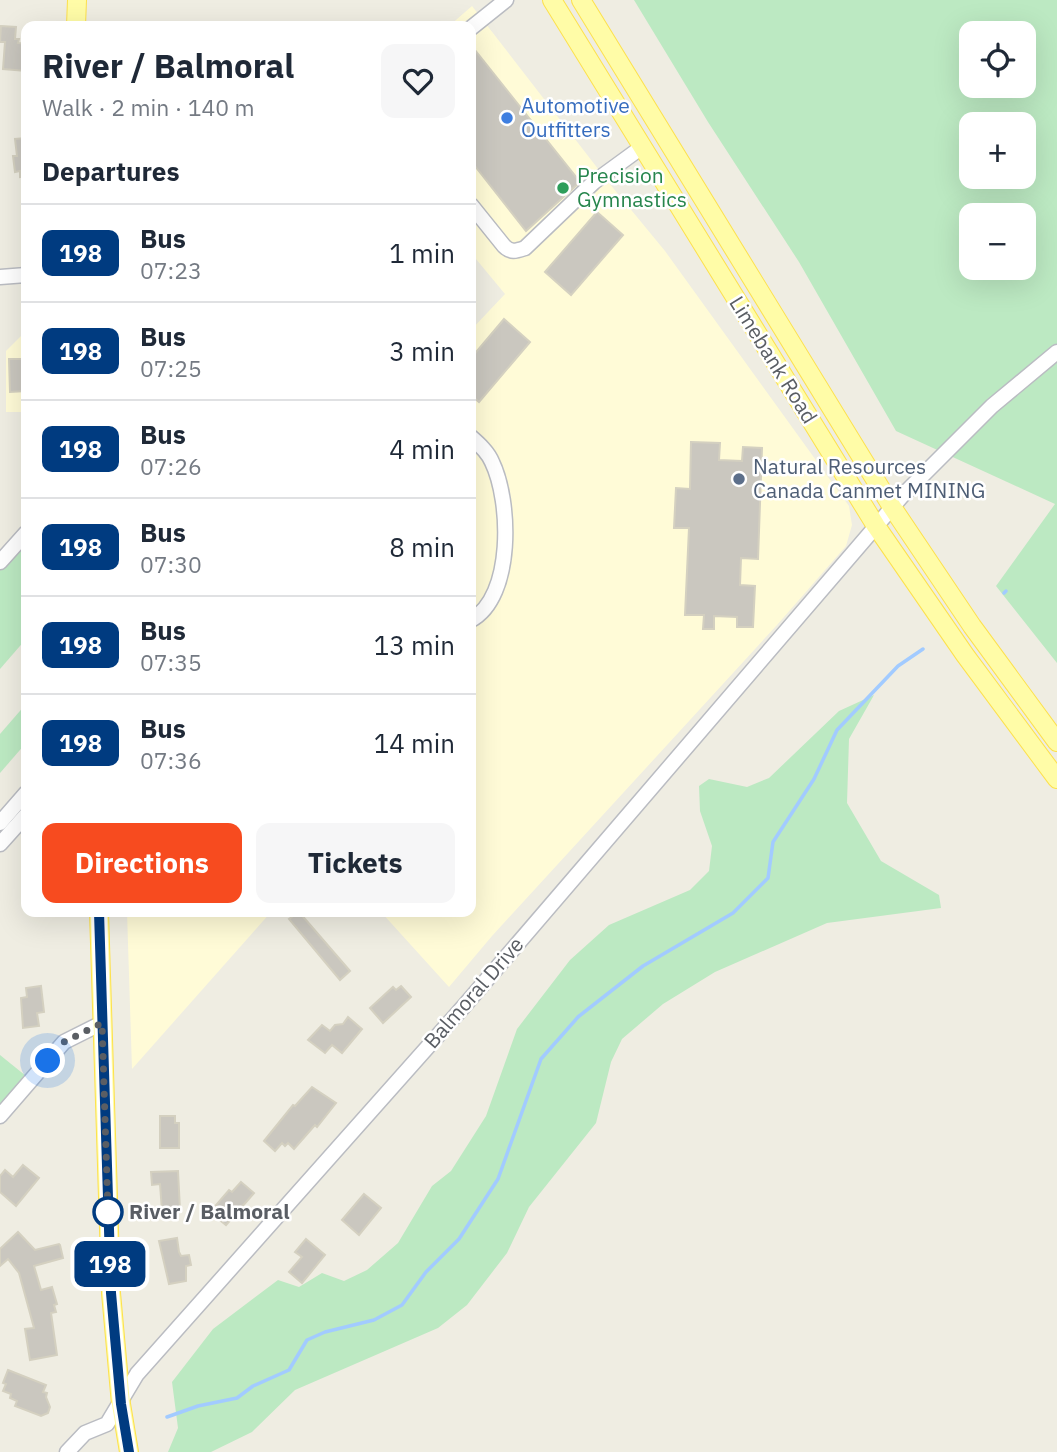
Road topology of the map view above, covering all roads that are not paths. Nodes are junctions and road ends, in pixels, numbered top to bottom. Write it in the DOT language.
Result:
graph roads {
  1 [pos="77,0"];
  2 [pos="506,0"];
  3 [pos="552,0"];
  4 [pos="580,0"];
  5 [pos="76,21"];
  6 [pos="476,24"];
  7 [pos="642,147"];
  8 [pos="476,211"];
  9 [pos="21,275"];
  10 [pos="0,277"];
  11 [pos="1057,352"];
  12 [pos="476,442"];
  13 [pos="892,507"];
  14 [pos="876,526"];
  15 [pos="21,539"];
  16 [pos="0,562"];
  17 [pos="476,616"];
  18 [pos="1057,742"];
  19 [pos="1057,779"];
  20 [pos="21,799"];
  21 [pos="21,821"];
  22 [pos="0,823"];
  23 [pos="0,844"];
  24 [pos="99,917"];
  25 [pos="102,1023"];
  26 [pos="0,1116"];
  27 [pos="121,1404"];
  28 [pos="67,1452"];
  29 [pos="129,1452"];
  1 -- 5 [label="main road"];
  2 -- 6 [label="street"];
  3 -- 7 [label="main road, Limebank Road"];
  4 -- 13 [label="main road, Limebank Road"];
  7 -- 8 [label="street"];
  7 -- 14 [label="main road, Limebank Road"];
  9 -- 10 [label="street"];
  11 -- 13 [label="street, Balmoral Drive"];
  12 -- 17 [label="street"];
  13 -- 14 [label="street, Balmoral Drive"];
  13 -- 18 [label="main road, Limebank Road"];
  14 -- 19 [label="main road, Limebank Road"];
  14 -- 27 [label="street, Balmoral Drive"];
  15 -- 16 [label="street"];
  20 -- 22 [label="street"];
  21 -- 23 [label="street"];
  24 -- 25 [label="main road"];
  25 -- 26 [label="street"];
  25 -- 27 [label="main road"];
  27 -- 28 [label="street, Balmoral Drive"];
  27 -- 29 [label="main road"];
}
